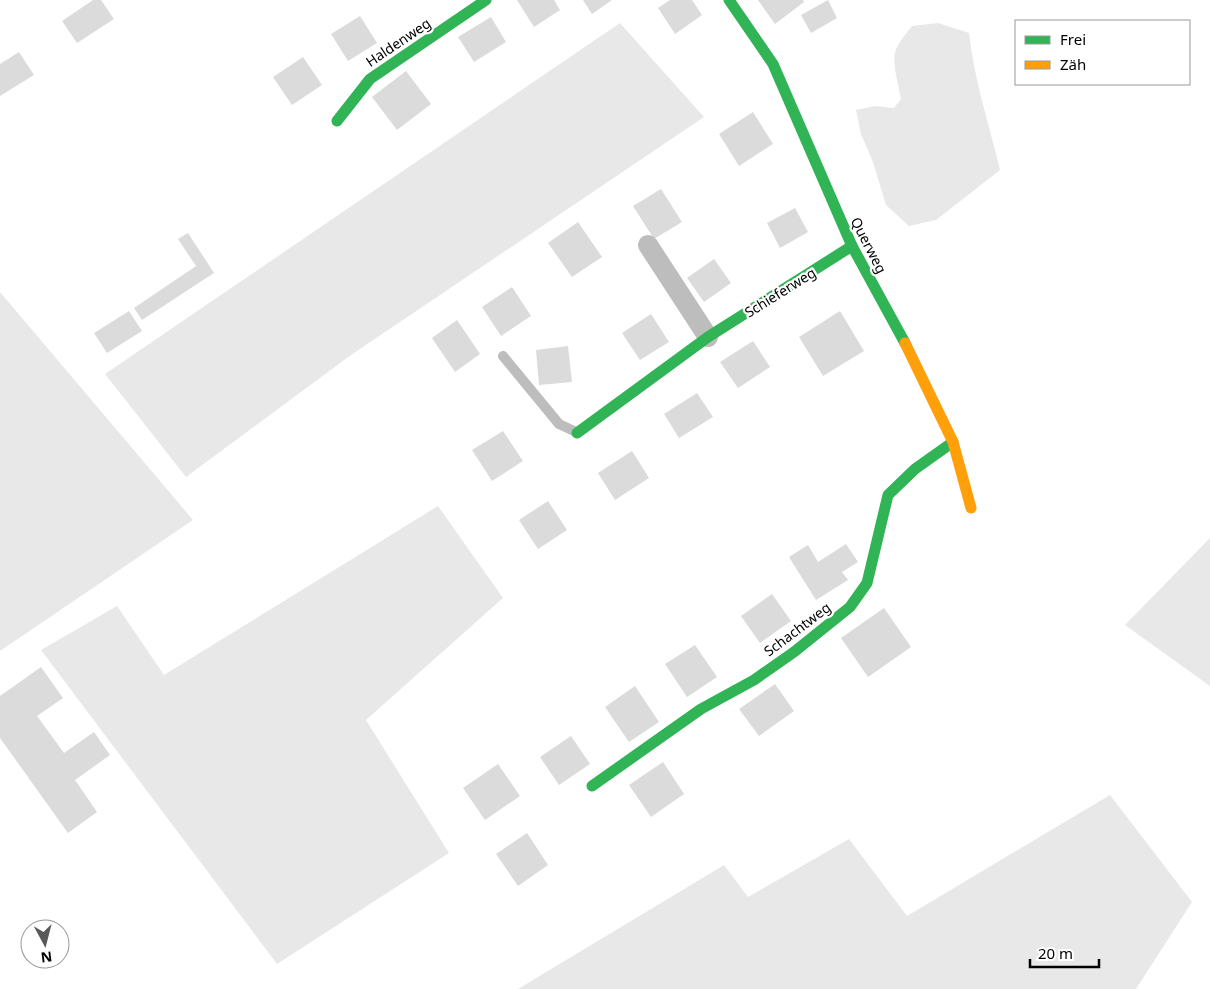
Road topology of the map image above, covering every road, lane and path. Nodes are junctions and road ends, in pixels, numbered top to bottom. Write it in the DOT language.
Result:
graph roads {
  1 [pos="486,0"];
  2 [pos="729,0"];
  3 [pos="337,120"];
  4 [pos="648,245"];
  5 [pos="852,246"];
  6 [pos="708,337"];
  7 [pos="503,356"];
  8 [pos="577,433"];
  9 [pos="953,442"];
  10 [pos="971,508"];
  11 [pos="592,786"];
  1 -- 3 [label="street, Haldenweg"];
  2 -- 5 [label="street, Querweg"];
  4 -- 6 [label="street"];
  5 -- 6 [label="street, Schieferweg"];
  5 -- 9 [label="street, Querweg"];
  6 -- 8 [label="street, Schieferweg"];
  7 -- 8 [label="lane"];
  9 -- 10 [label="street, Querweg"];
  9 -- 11 [label="street, Schachtweg"];
}
